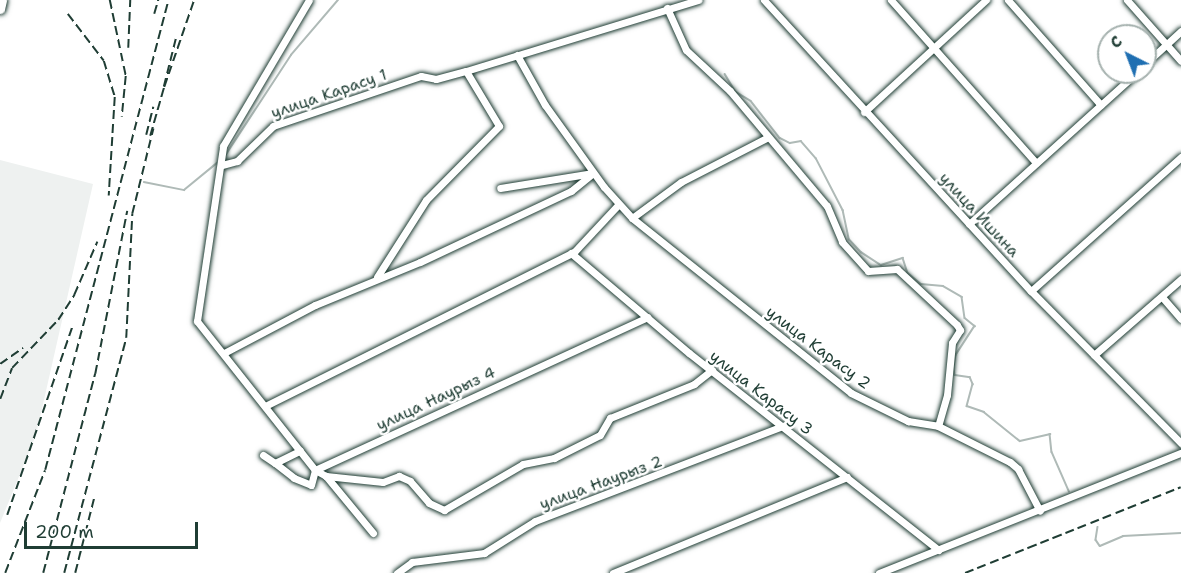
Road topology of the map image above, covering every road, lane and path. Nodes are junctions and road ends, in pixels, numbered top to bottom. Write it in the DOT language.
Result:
graph roads {
  1 [pos="2,0"];
  2 [pos="309,0"];
  3 [pos="698,0"];
  4 [pos="764,0"];
  5 [pos="891,0"];
  6 [pos="986,0"];
  7 [pos="1008,0"];
  8 [pos="1127,0"];
  9 [pos="667,8"];
  10 [pos="0,9"];
  11 [pos="1181,31"];
  12 [pos="1166,44"];
  13 [pos="933,47"];
  14 [pos="1157,53"];
  15 [pos="517,55"];
  16 [pos="1181,61"];
  17 [pos="466,70"];
  18 [pos="1124,84"];
  19 [pos="1101,105"];
  20 [pos="864,111"];
  21 [pos="768,137"];
  22 [pos="1181,157"];
  23 [pos="1036,163"];
  24 [pos="222,165"];
  25 [pos="593,173"];
  26 [pos="500,188"];
  27 [pos="618,204"];
  28 [pos="633,218"];
  29 [pos="969,224"];
  30 [pos="571,253"];
  31 [pos="377,277"];
  32 [pos="1181,279"];
  33 [pos="1031,291"];
  34 [pos="1162,297"];
  35 [pos="647,317"];
  36 [pos="1181,319"];
  37 [pos="224,352"];
  38 [pos="1094,355"];
  39 [pos="712,370"];
  40 [pos="266,406"];
  41 [pos="783,426"];
  42 [pos="938,426"];
  43 [pos="1181,443"];
  44 [pos="300,451"];
  45 [pos="1181,453"];
  46 [pos="263,455"];
  47 [pos="275,463"];
  48 [pos="315,470"];
  49 [pos="326,476"];
  50 [pos="847,477"];
  51 [pos="1040,511"];
  52 [pos="373,533"];
  53 [pos="938,550"];
  54 [pos="397,573"];
  55 [pos="613,573"];
  56 [pos="879,573"];
  1 -- 10 [label="main road"];
  2 -- 24 [label="street"];
  3 -- 9 [label="street, улица Карасу 1"];
  4 -- 20 [label="street, улица Ишина"];
  5 -- 13 [label="street"];
  6 -- 13 [label="street"];
  7 -- 19 [label="street"];
  8 -- 12 [label="street"];
  9 -- 15 [label="street, улица Карасу 1"];
  9 -- 21 [label="street"];
  11 -- 12 [label="street"];
  12 -- 14 [label="street"];
  12 -- 16 [label="street"];
  13 -- 20 [label="street"];
  13 -- 23 [label="street"];
  15 -- 17 [label="street, улица Карасу 1"];
  15 -- 25 [label="street, улица Карасу 2"];
  17 -- 24 [label="street, улица Карасу 1"];
  17 -- 31 [label="street"];
  18 -- 19 [label="street"];
  19 -- 23 [label="street"];
  20 -- 29 [label="street, улица Ишина"];
  21 -- 28 [label="street"];
  21 -- 42 [label="street"];
  22 -- 33 [label="street"];
  23 -- 29 [label="street"];
  24 -- 37 [label="street"];
  25 -- 26 [label="street"];
  25 -- 27 [label="street, улица Карасу 2"];
  25 -- 31 [label="street"];
  27 -- 28 [label="street, улица Карасу 2"];
  27 -- 30 [label="street"];
  28 -- 42 [label="street, улица Карасу 2"];
  29 -- 33 [label="street, улица Ишина"];
  30 -- 35 [label="street, улица Карасу 3"];
  30 -- 40 [label="street"];
  31 -- 37 [label="street"];
  32 -- 34 [label="street"];
  33 -- 38 [label="street, улица Ишина"];
  34 -- 36 [label="street"];
  34 -- 38 [label="street"];
  35 -- 39 [label="street, улица Карасу 3"];
  35 -- 48 [label="street, улица Наурыз 4"];
  37 -- 40 [label="street"];
  38 -- 43 [label="street, улица Ишина"];
  39 -- 41 [label="street, улица Карасу 3"];
  39 -- 49 [label="street"];
  40 -- 44 [label="street"];
  41 -- 50 [label="street, улица Карасу 3"];
  41 -- 54 [label="street, улица Наурыз 2"];
  42 -- 51 [label="street, улица Карасу 2"];
  44 -- 47 [label="street"];
  44 -- 48 [label="street"];
  45 -- 51 [label="street"];
  46 -- 47 [label="street"];
  47 -- 48 [label="street"];
  48 -- 49 [label="street"];
  49 -- 52 [label="street"];
  50 -- 53 [label="street, улица Карасу 3"];
  50 -- 55 [label="street"];
  51 -- 53 [label="street"];
  53 -- 56 [label="street"];
}
